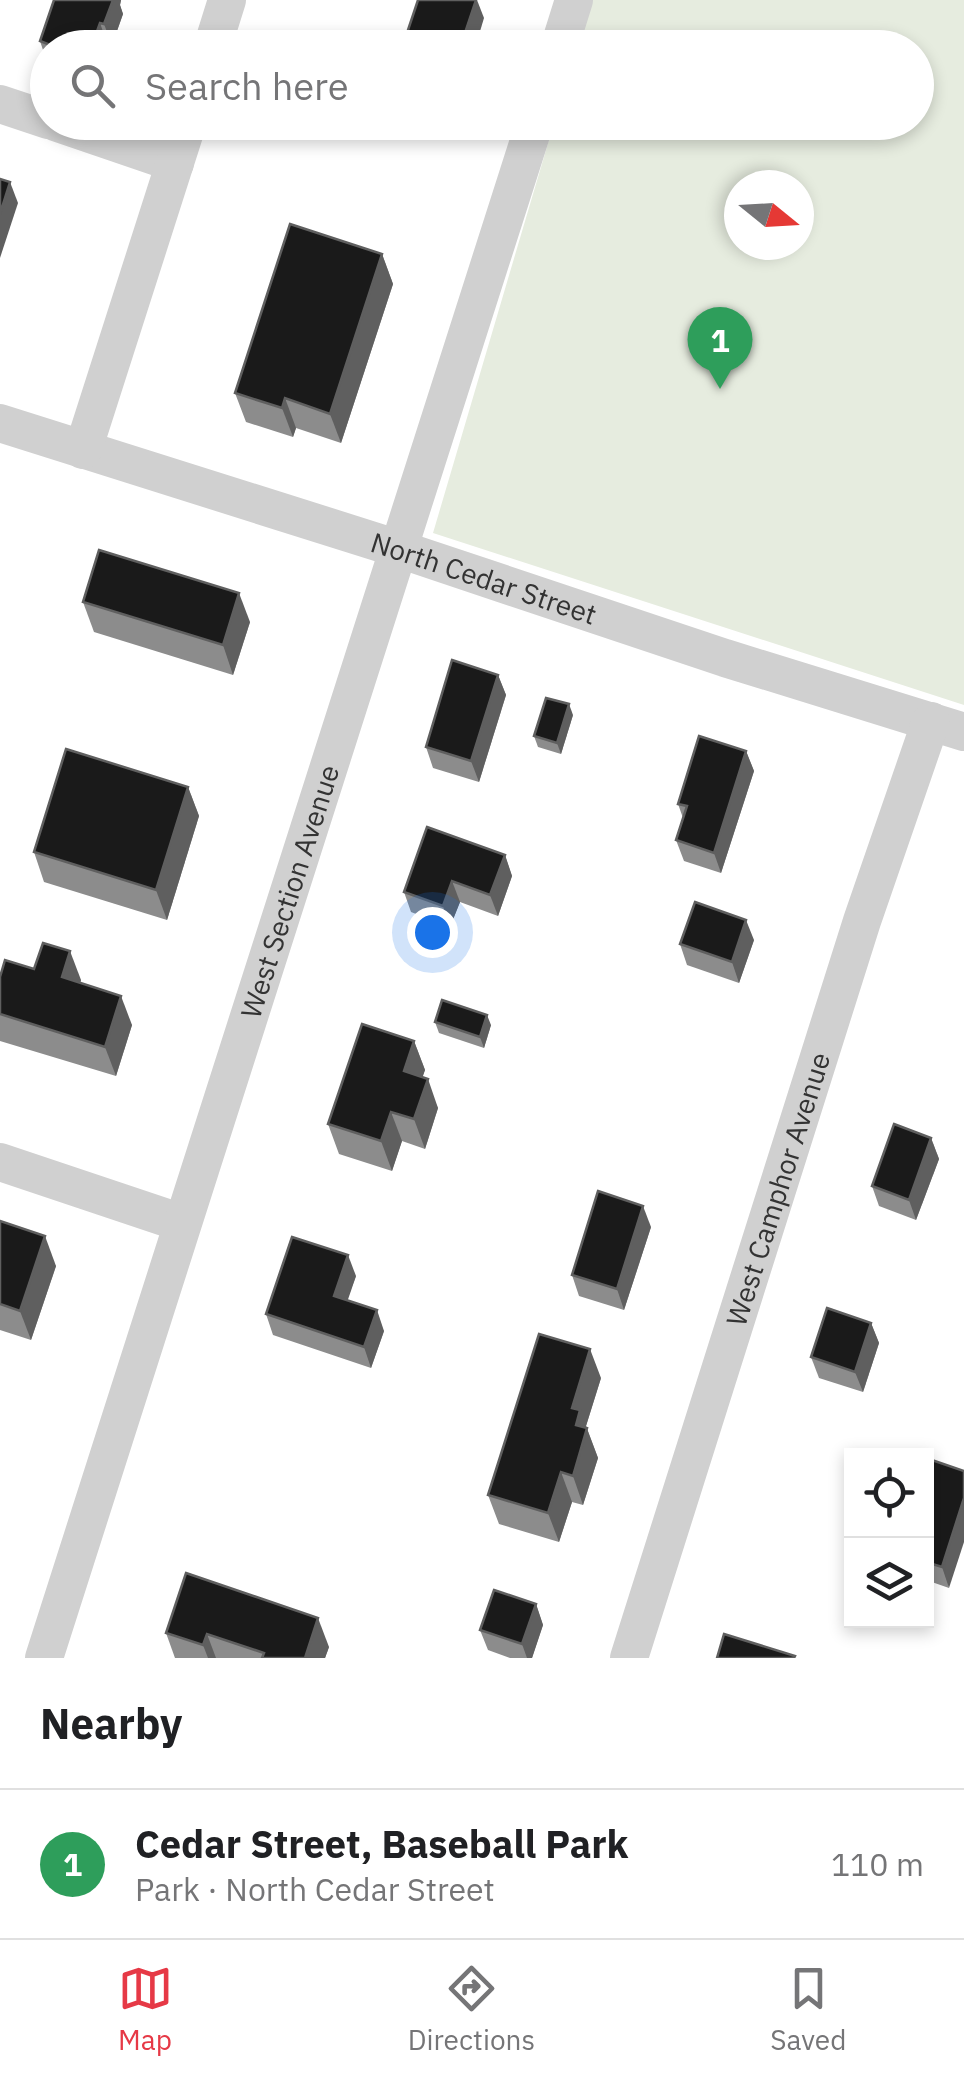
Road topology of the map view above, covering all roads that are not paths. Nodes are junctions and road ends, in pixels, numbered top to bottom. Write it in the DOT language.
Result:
graph roads {
  1 [pos="228,0"];
  2 [pos="574,0"];
  3 [pos="218,30"];
  4 [pos="565,30"];
  5 [pos="0,104"];
  6 [pos="30,114"];
  7 [pos="108,140"];
  8 [pos="182,140"];
  9 [pos="529,140"];
  10 [pos="175,163"];
  11 [pos="0,424"];
  12 [pos="83,450"];
  13 [pos="399,548"];
  14 [pos="948,727"];
  15 [pos="0,1162"];
  16 [pos="182,1223"];
  17 [pos="44,1658"];
  18 [pos="629,1658"];
  1 -- 3 [label="street"];
  2 -- 4 [label="street"];
  5 -- 6 [label="street"];
  7 -- 10 [label="street"];
  8 -- 10 [label="street"];
  9 -- 13 [label="street, West Section Avenue"];
  10 -- 12 [label="street"];
  11 -- 12 [label="street, North Cedar Street"];
  12 -- 13 [label="street, North Cedar Street"];
  13 -- 14 [label="street, North Cedar Street"];
  13 -- 16 [label="street, West Section Avenue"];
  14 -- 18 [label="street, West Camphor Avenue"];
  15 -- 16 [label="street"];
  16 -- 17 [label="street, West Section Avenue"];
}
